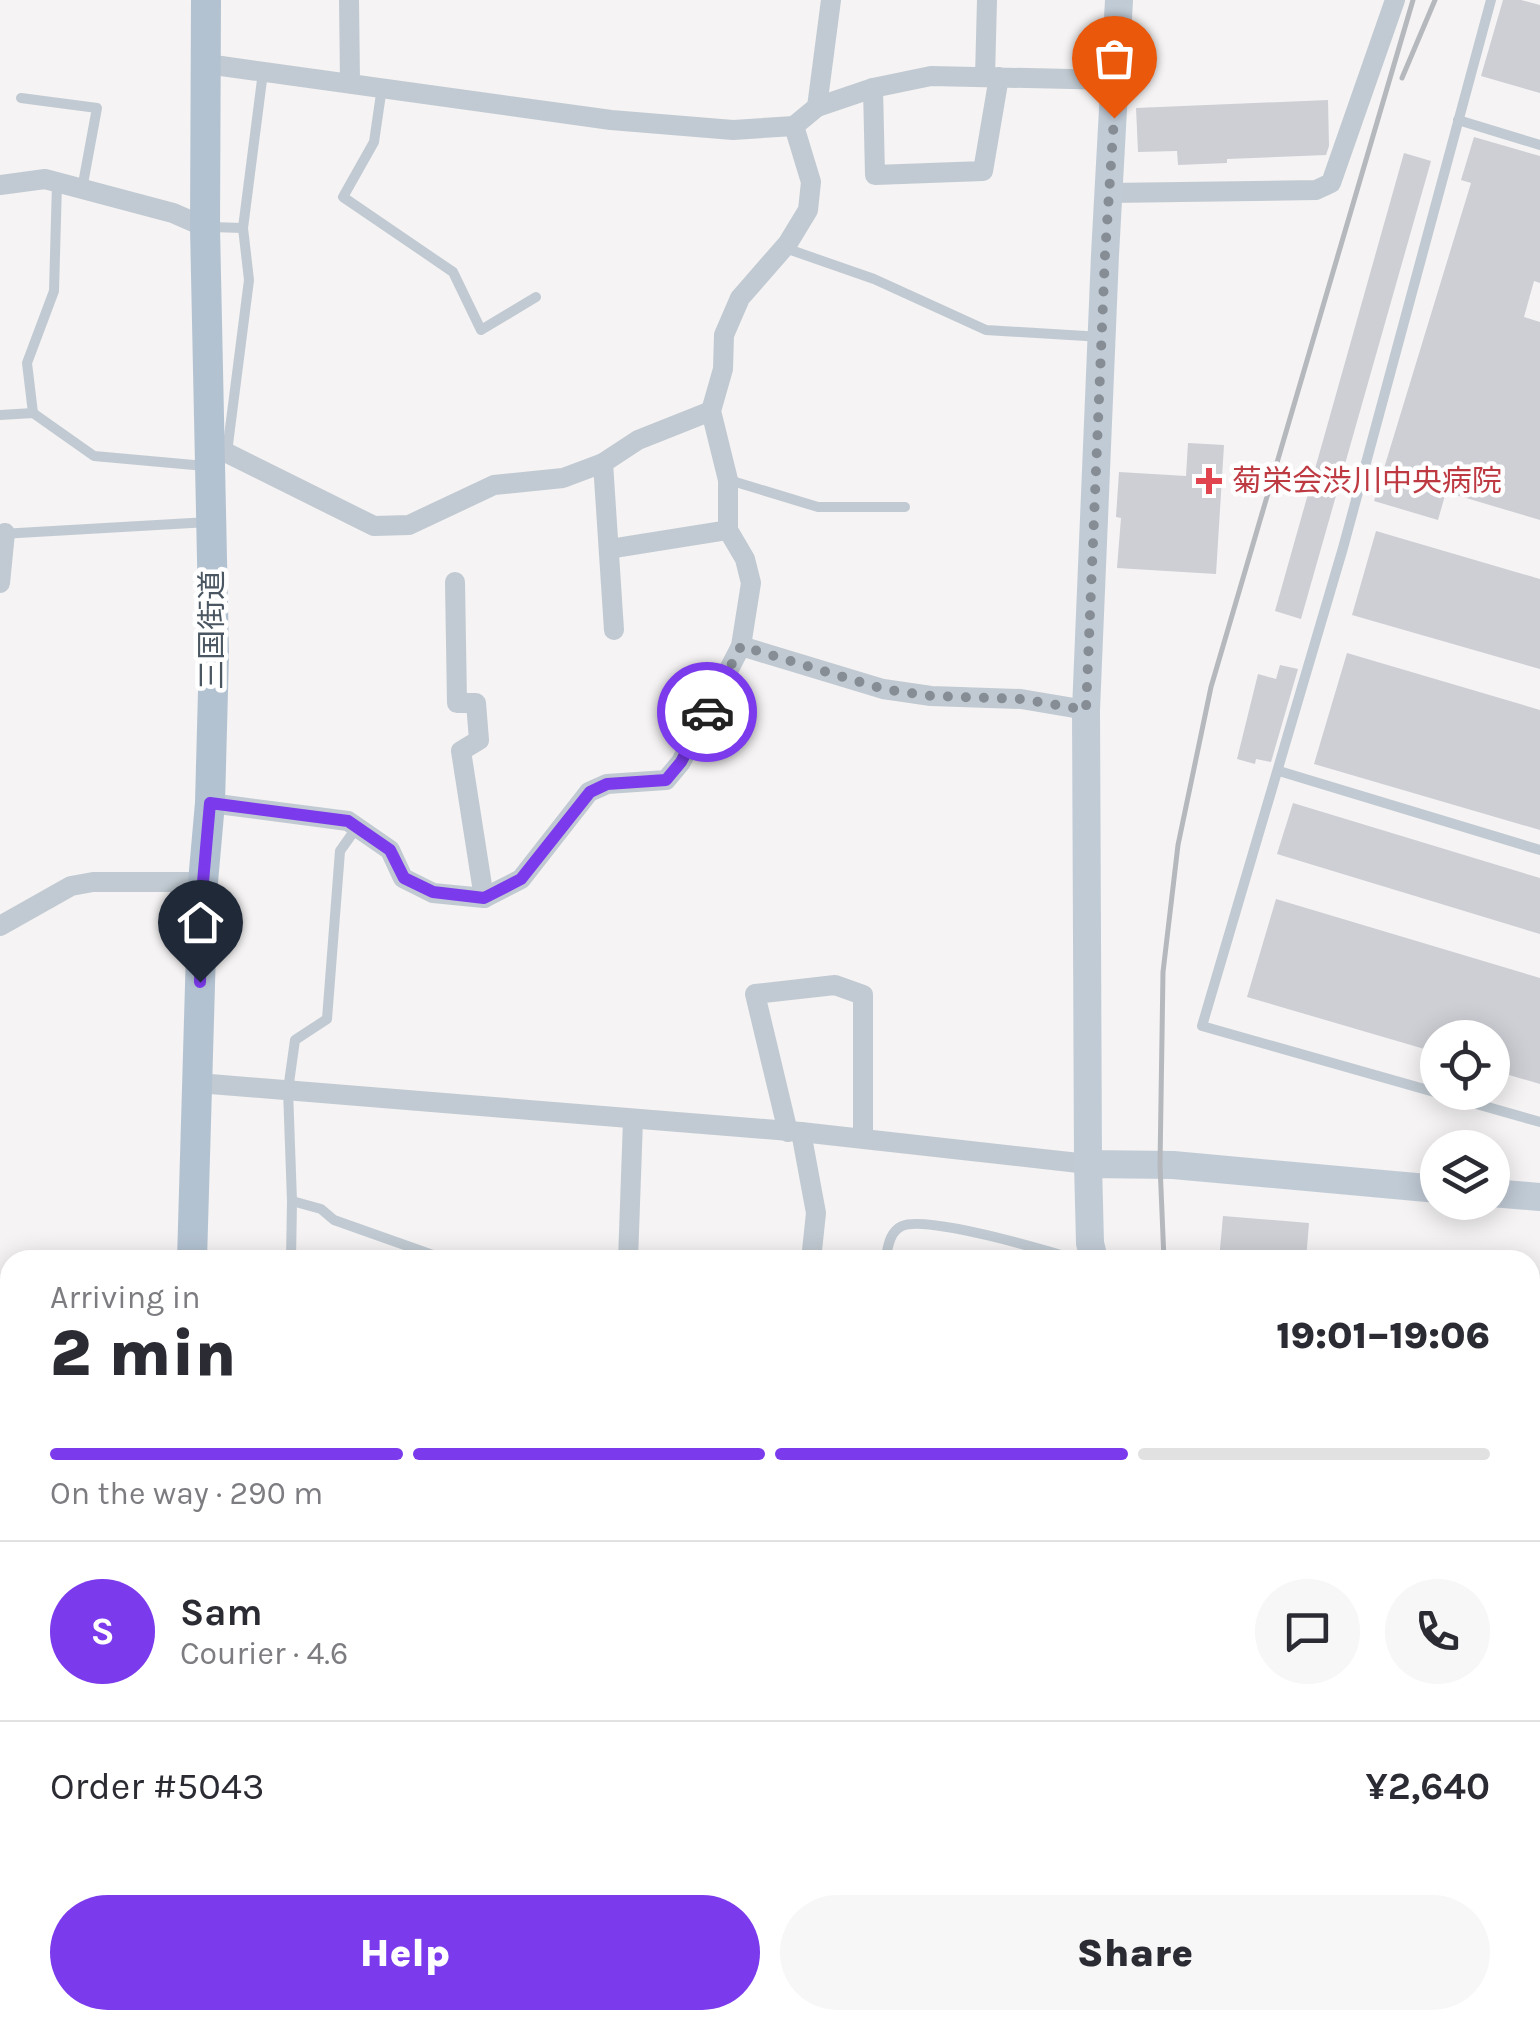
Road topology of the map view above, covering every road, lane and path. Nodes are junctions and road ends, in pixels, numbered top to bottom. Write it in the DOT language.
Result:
graph roads {
  1 [pos="206,0"];
  2 [pos="349,0"];
  3 [pos="831,0"];
  4 [pos="987,0"];
  5 [pos="1119,0"];
  6 [pos="1395,0"];
  7 [pos="1490,0"];
  8 [pos="207,64"];
  9 [pos="263,71"];
  10 [pos="992,77"];
  11 [pos="1116,80"];
  12 [pos="350,81"];
  13 [pos="382,86"];
  14 [pos="874,88"];
  15 [pos="21,98"];
  16 [pos="817,107"];
  17 [pos="1458,120"];
  18 [pos="794,126"];
  19 [pos="1540,145"];
  20 [pos="58,182"];
  21 [pos="0,185"];
  22 [pos="82,188"];
  23 [pos="1109,194"];
  24 [pos="205,227"];
  25 [pos="243,228"];
  26 [pos="784,248"];
  27 [pos="536,297"];
  28 [pos="1102,337"];
  29 [pos="711,411"];
  30 [pos="32,413"];
  31 [pos="0,414"];
  32 [pos="215,454"];
  33 [pos="603,463"];
  34 [pos="728,480"];
  35 [pos="905,507"];
  36 [pos="211,522"];
  37 [pos="728,530"];
  38 [pos="3,534"];
  39 [pos="608,550"];
  40 [pos="455,582"];
  41 [pos="0,583"];
  42 [pos="614,630"];
  43 [pos="741,646"];
  44 [pos="1086,710"];
  45 [pos="1279,771"];
  46 [pos="210,803"];
  47 [pos="357,827"];
  48 [pos="1540,850"];
  49 [pos="203,882"];
  50 [pos="484,898"];
  51 [pos="0,926"];
  52 [pos="198,1083"];
  53 [pos="288,1090"];
  54 [pos="633,1120"];
  55 [pos="1540,1122"];
  56 [pos="794,1132"];
  57 [pos="863,1138"];
  58 [pos="1088,1164"];
  59 [pos="1420,1187"];
  60 [pos="1510,1195"];
  61 [pos="1540,1197"];
  62 [pos="292,1201"];
  63 [pos="192,1250"];
  64 [pos="291,1250"];
  65 [pos="419,1250"];
  66 [pos="628,1250"];
  67 [pos="811,1250"];
  68 [pos="888,1250"];
  69 [pos="1046,1250"];
  70 [pos="1092,1250"];
  1 -- 8 [label="main road, 三国街道"];
  2 -- 12 [label="street"];
  3 -- 16 [label="street"];
  4 -- 10 [label="street"];
  5 -- 11 [label="street"];
  6 -- 23 [label="street"];
  7 -- 17 [label="lane"];
  8 -- 9 [label="street"];
  8 -- 24 [label="main road, 三国街道"];
  9 -- 12 [label="street"];
  9 -- 25 [label="lane"];
  10 -- 11 [label="street"];
  10 -- 14 [label="street"];
  10 -- 14 [label="street"];
  11 -- 23 [label="street"];
  12 -- 13 [label="street"];
  13 -- 18 [label="street"];
  13 -- 27 [label="lane"];
  14 -- 16 [label="street"];
  15 -- 22 [label="lane"];
  16 -- 18 [label="street"];
  17 -- 19 [label="lane"];
  17 -- 45 [label="lane"];
  18 -- 26 [label="street"];
  20 -- 21 [label="street"];
  20 -- 22 [label="street"];
  20 -- 30 [label="lane"];
  22 -- 24 [label="street"];
  23 -- 28 [label="street"];
  24 -- 25 [label="lane"];
  24 -- 32 [label="main road, 三国街道"];
  25 -- 32 [label="lane"];
  26 -- 28 [label="lane"];
  26 -- 29 [label="street"];
  28 -- 44 [label="street"];
  29 -- 33 [label="street"];
  29 -- 34 [label="street"];
  30 -- 31 [label="lane"];
  30 -- 32 [label="lane"];
  32 -- 33 [label="street"];
  32 -- 36 [label="main road, 三国街道"];
  33 -- 39 [label="street"];
  34 -- 35 [label="lane"];
  34 -- 37 [label="street"];
  36 -- 38 [label="lane"];
  36 -- 46 [label="main road, 三国街道"];
  37 -- 39 [label="street"];
  37 -- 43 [label="street"];
  38 -- 41 [label="street"];
  39 -- 42 [label="street"];
  40 -- 50 [label="street"];
  43 -- 44 [label="street"];
  43 -- 50 [label="street"];
  44 -- 58 [label="street"];
  45 -- 48 [label="lane"];
  45 -- 55 [label="lane"];
  46 -- 47 [label="street"];
  46 -- 49 [label="main road, 三国街道"];
  47 -- 50 [label="street"];
  47 -- 53 [label="lane"];
  49 -- 51 [label="street"];
  49 -- 52 [label="main road, 三国街道"];
  52 -- 53 [label="street"];
  52 -- 63 [label="main road, 三国街道"];
  53 -- 54 [label="street"];
  53 -- 62 [label="lane"];
  54 -- 56 [label="street"];
  54 -- 66 [label="street"];
  56 -- 57 [label="street"];
  56 -- 57 [label="street"];
  56 -- 67 [label="street"];
  57 -- 58 [label="street"];
  58 -- 59 [label="street"];
  58 -- 70 [label="street"];
  60 -- 61 [label="street"];
  62 -- 64 [label="lane"];
  62 -- 65 [label="lane"];
  68 -- 69 [label="lane"];
}
